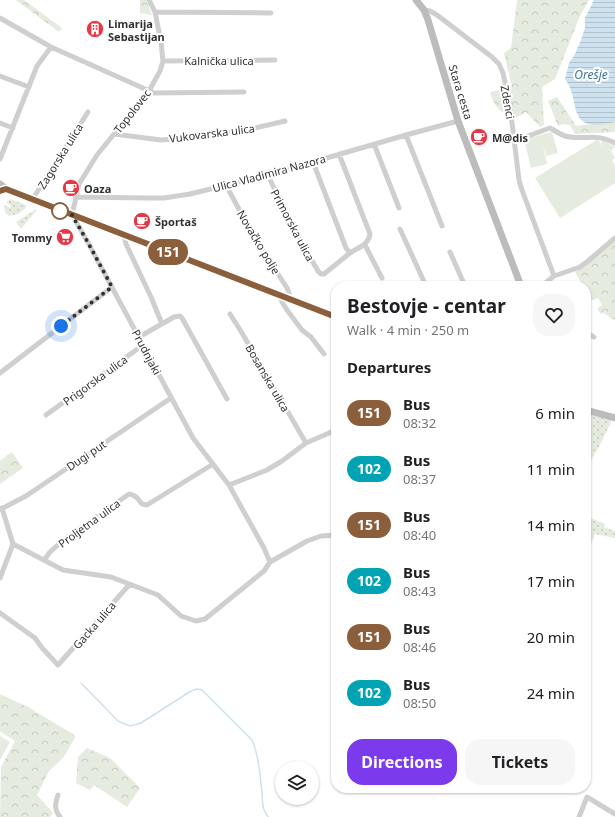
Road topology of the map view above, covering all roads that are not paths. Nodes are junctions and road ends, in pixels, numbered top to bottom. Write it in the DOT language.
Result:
graph roads {
  1 [pos="149,0"];
  2 [pos="416,0"];
  3 [pos="424,10"];
  4 [pos="155,12"];
  5 [pos="271,13"];
  6 [pos="0,18"];
  7 [pos="52,47"];
  8 [pos="276,60"];
  9 [pos="163,61"];
  10 [pos="0,76"];
  11 [pos="29,87"];
  12 [pos="149,91"];
  13 [pos="244,92"];
  14 [pos="88,112"];
  15 [pos="285,121"];
  16 [pos="458,121"];
  17 [pos="0,123"];
  18 [pos="13,128"];
  19 [pos="114,134"];
  20 [pos="406,134"];
  21 [pos="514,141"];
  22 [pos="615,143"];
  23 [pos="374,144"];
  24 [pos="338,154"];
  25 [pos="0,159"];
  26 [pos="313,162"];
  27 [pos="268,175"];
  28 [pos="0,184"];
  29 [pos="226,185"];
  30 [pos="3,190"];
  31 [pos="75,197"];
  32 [pos="32,200"];
  33 [pos="399,208"];
  34 [pos="72,215"];
  35 [pos="442,226"];
  36 [pos="400,229"];
  37 [pos="124,235"];
  38 [pos="615,238"];
  39 [pos="365,245"];
  40 [pos="450,252"];
  41 [pos="350,253"];
  42 [pos="554,276"];
  43 [pos="382,278"];
  44 [pos="424,281"];
  45 [pos="463,281"];
  46 [pos="519,281"];
  47 [pos="548,281"];
  48 [pos="112,287"];
  49 [pos="280,296"];
  50 [pos="288,298"];
  51 [pos="230,314"];
  52 [pos="331,315"];
  53 [pos="162,324"];
  54 [pos="591,335"];
  55 [pos="594,337"];
  56 [pos="139,338"];
  57 [pos="143,345"];
  58 [pos="324,354"];
  59 [pos="0,373"];
  60 [pos="172,398"];
  61 [pos="227,399"];
  62 [pos="591,411"];
  63 [pos="46,415"];
  64 [pos="615,418"];
  65 [pos="331,432"];
  66 [pos="306,443"];
  67 [pos="213,464"];
  68 [pos="229,484"];
  69 [pos="1,509"];
  70 [pos="331,535"];
  71 [pos="14,544"];
  72 [pos="44,560"];
  73 [pos="270,562"];
  74 [pos="0,578"];
  75 [pos="129,585"];
  76 [pos="0,612"];
  77 [pos="58,796"];
  78 [pos="615,814"];
  79 [pos="60,817"];
  80 [pos="579,817"];
  1 -- 4 [label="street, Topolovec"];
  2 -- 3 [label="main road, Stara cesta"];
  3 -- 16 [label="main road, Stara cesta"];
  3 -- 21 [label="street, Zdenci"];
  4 -- 5 [label="street"];
  4 -- 9 [label="street, Topolovec"];
  6 -- 7 [label="street"];
  7 -- 11 [label="street"];
  7 -- 12 [label="street"];
  8 -- 9 [label="street, Kalnička ulica"];
  9 -- 12 [label="street, Topolovec"];
  10 -- 11 [label="street"];
  11 -- 18 [label="street"];
  12 -- 13 [label="street"];
  12 -- 19 [label="street, Topolovec"];
  14 -- 32 [label="street, Zagorska ulica"];
  15 -- 19 [label="street, Vukovarska ulica"];
  16 -- 20 [label="street, Ulica Vladimira Nazora"];
  16 -- 46 [label="main road, Stara cesta"];
  17 -- 18 [label="street"];
  18 -- 25 [label="street"];
  19 -- 31 [label="street, Topolovec"];
  20 -- 23 [label="street, Ulica Vladimira Nazora"];
  20 -- 35 [label="street"];
  21 -- 22 [label="street"];
  21 -- 42 [label="street, Zdenci"];
  23 -- 24 [label="street, Ulica Vladimira Nazora"];
  23 -- 33 [label="street"];
  24 -- 26 [label="street, Ulica Vladimira Nazora"];
  24 -- 39 [label="street"];
  26 -- 27 [label="street, Ulica Vladimira Nazora"];
  26 -- 41 [label="street"];
  27 -- 29 [label="street, Ulica Vladimira Nazora"];
  27 -- 41 [label="street, Primorska ulica"];
  28 -- 30 [label="main road"];
  29 -- 31 [label="street, Ulica Vladimira Nazora"];
  29 -- 50 [label="street, Novačko polje"];
  30 -- 32 [label="main road"];
  31 -- 34 [label="street, Topolovec"];
  32 -- 34 [label="main road"];
  34 -- 37 [label="main road"];
  34 -- 48 [label="street, Prudnjaki"];
  36 -- 44 [label="street"];
  37 -- 49 [label="main road"];
  37 -- 53 [label="street"];
  38 -- 42 [label="street"];
  39 -- 41 [label="street"];
  39 -- 43 [label="street"];
  40 -- 45 [label="street"];
  42 -- 47 [label="street"];
  48 -- 56 [label="street, Prudnjaki"];
  48 -- 59 [label="street"];
  49 -- 50 [label="main road"];
  49 -- 58 [label="street"];
  50 -- 52 [label="main road"];
  51 -- 66 [label="street, Bosanska ulica"];
  53 -- 56 [label="street"];
  53 -- 61 [label="street"];
  54 -- 55 [label="street"];
  56 -- 57 [label="street, Prudnjaki"];
  57 -- 60 [label="street, Prudnjaki"];
  57 -- 63 [label="street, Prigorska ulica"];
  60 -- 67 [label="street, Prudnjaki"];
  60 -- 69 [label="street, Dugi put"];
  62 -- 64 [label="main road"];
  65 -- 66 [label="street"];
  66 -- 68 [label="street"];
  67 -- 68 [label="street, Prudnjaki"];
  67 -- 72 [label="street, Proljetna ulica"];
  68 -- 73 [label="street, Prudnjaki"];
  69 -- 71 [label="street"];
  70 -- 73 [label="street"];
  71 -- 72 [label="street"];
  71 -- 74 [label="street"];
  72 -- 75 [label="street"];
  73 -- 75 [label="street"];
  75 -- 76 [label="street, Gacka ulica"];
  77 -- 79 [label="street"];
  78 -- 80 [label="street"];
}
